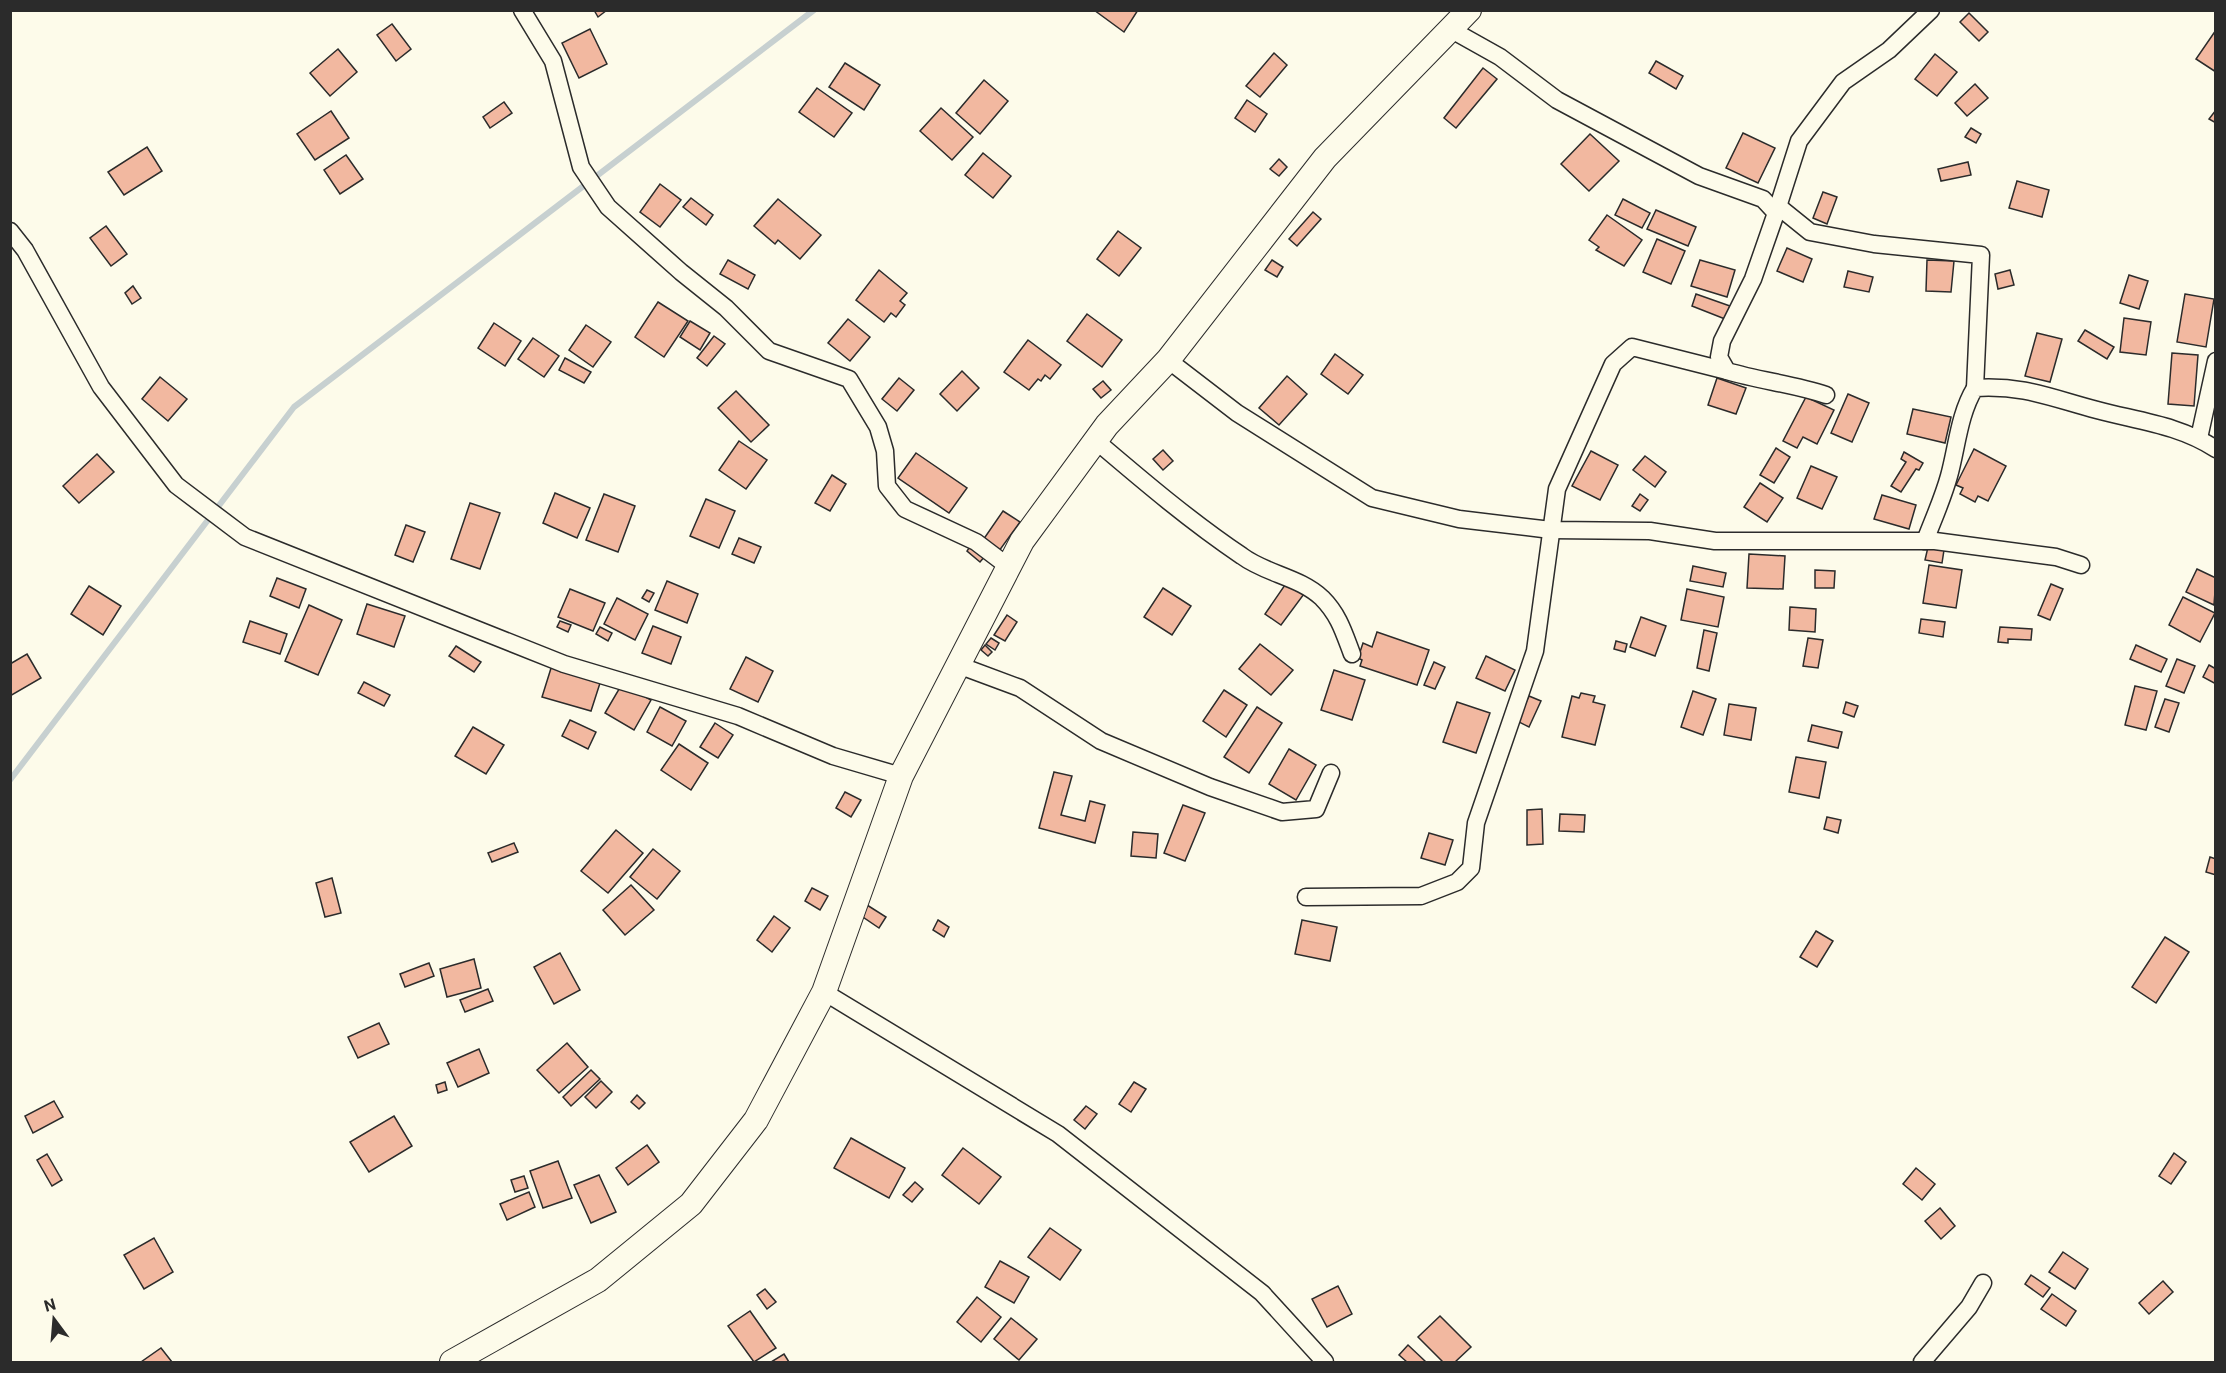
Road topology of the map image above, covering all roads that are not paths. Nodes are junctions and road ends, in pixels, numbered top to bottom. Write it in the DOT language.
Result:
graph roads {
  1 [pos="522,10"];
  2 [pos="1469,10"];
  3 [pos="1931,10"];
  4 [pos="1449,29"];
  5 [pos="1778,210"];
  6 [pos="10,231"];
  7 [pos="1168,360"];
  8 [pos="2216,361"];
  9 [pos="1727,371"];
  10 [pos="1974,388"];
  11 [pos="1826,395"];
  12 [pos="2199,438"];
  13 [pos="1095,440"];
  14 [pos="2216,448"];
  15 [pos="1551,530"];
  16 [pos="1924,541"];
  17 [pos="2081,565"];
  18 [pos="1009,567"];
  19 [pos="1352,654"];
  20 [pos="958,665"];
  21 [pos="1331,773"];
  22 [pos="901,776"];
  23 [pos="1306,897"];
  24 [pos="824,992"];
  25 [pos="1983,1283"];
  26 [pos="452,1362"];
  27 [pos="1325,1362"];
  28 [pos="1922,1362"];
  1 -- 18 [label="street"];
  2 -- 4 [label="street"];
  3 -- 5 [label="street"];
  4 -- 5 [label="street"];
  4 -- 7 [label="street"];
  5 -- 9 [label="street"];
  5 -- 10 [label="street"];
  6 -- 22 [label="street"];
  7 -- 13 [label="street"];
  7 -- 15 [label="street"];
  8 -- 12 [label="street"];
  9 -- 11 [label="street"];
  9 -- 15 [label="street"];
  10 -- 12 [label="street"];
  10 -- 16 [label="street"];
  12 -- 14 [label="street"];
  13 -- 18 [label="street"];
  13 -- 19 [label="street"];
  15 -- 16 [label="street"];
  15 -- 23 [label="street"];
  16 -- 17 [label="street"];
  18 -- 20 [label="street"];
  20 -- 21 [label="street"];
  20 -- 22 [label="street"];
  22 -- 24 [label="street"];
  24 -- 26 [label="street"];
  24 -- 27 [label="street"];
  25 -- 28 [label="street"];
}
